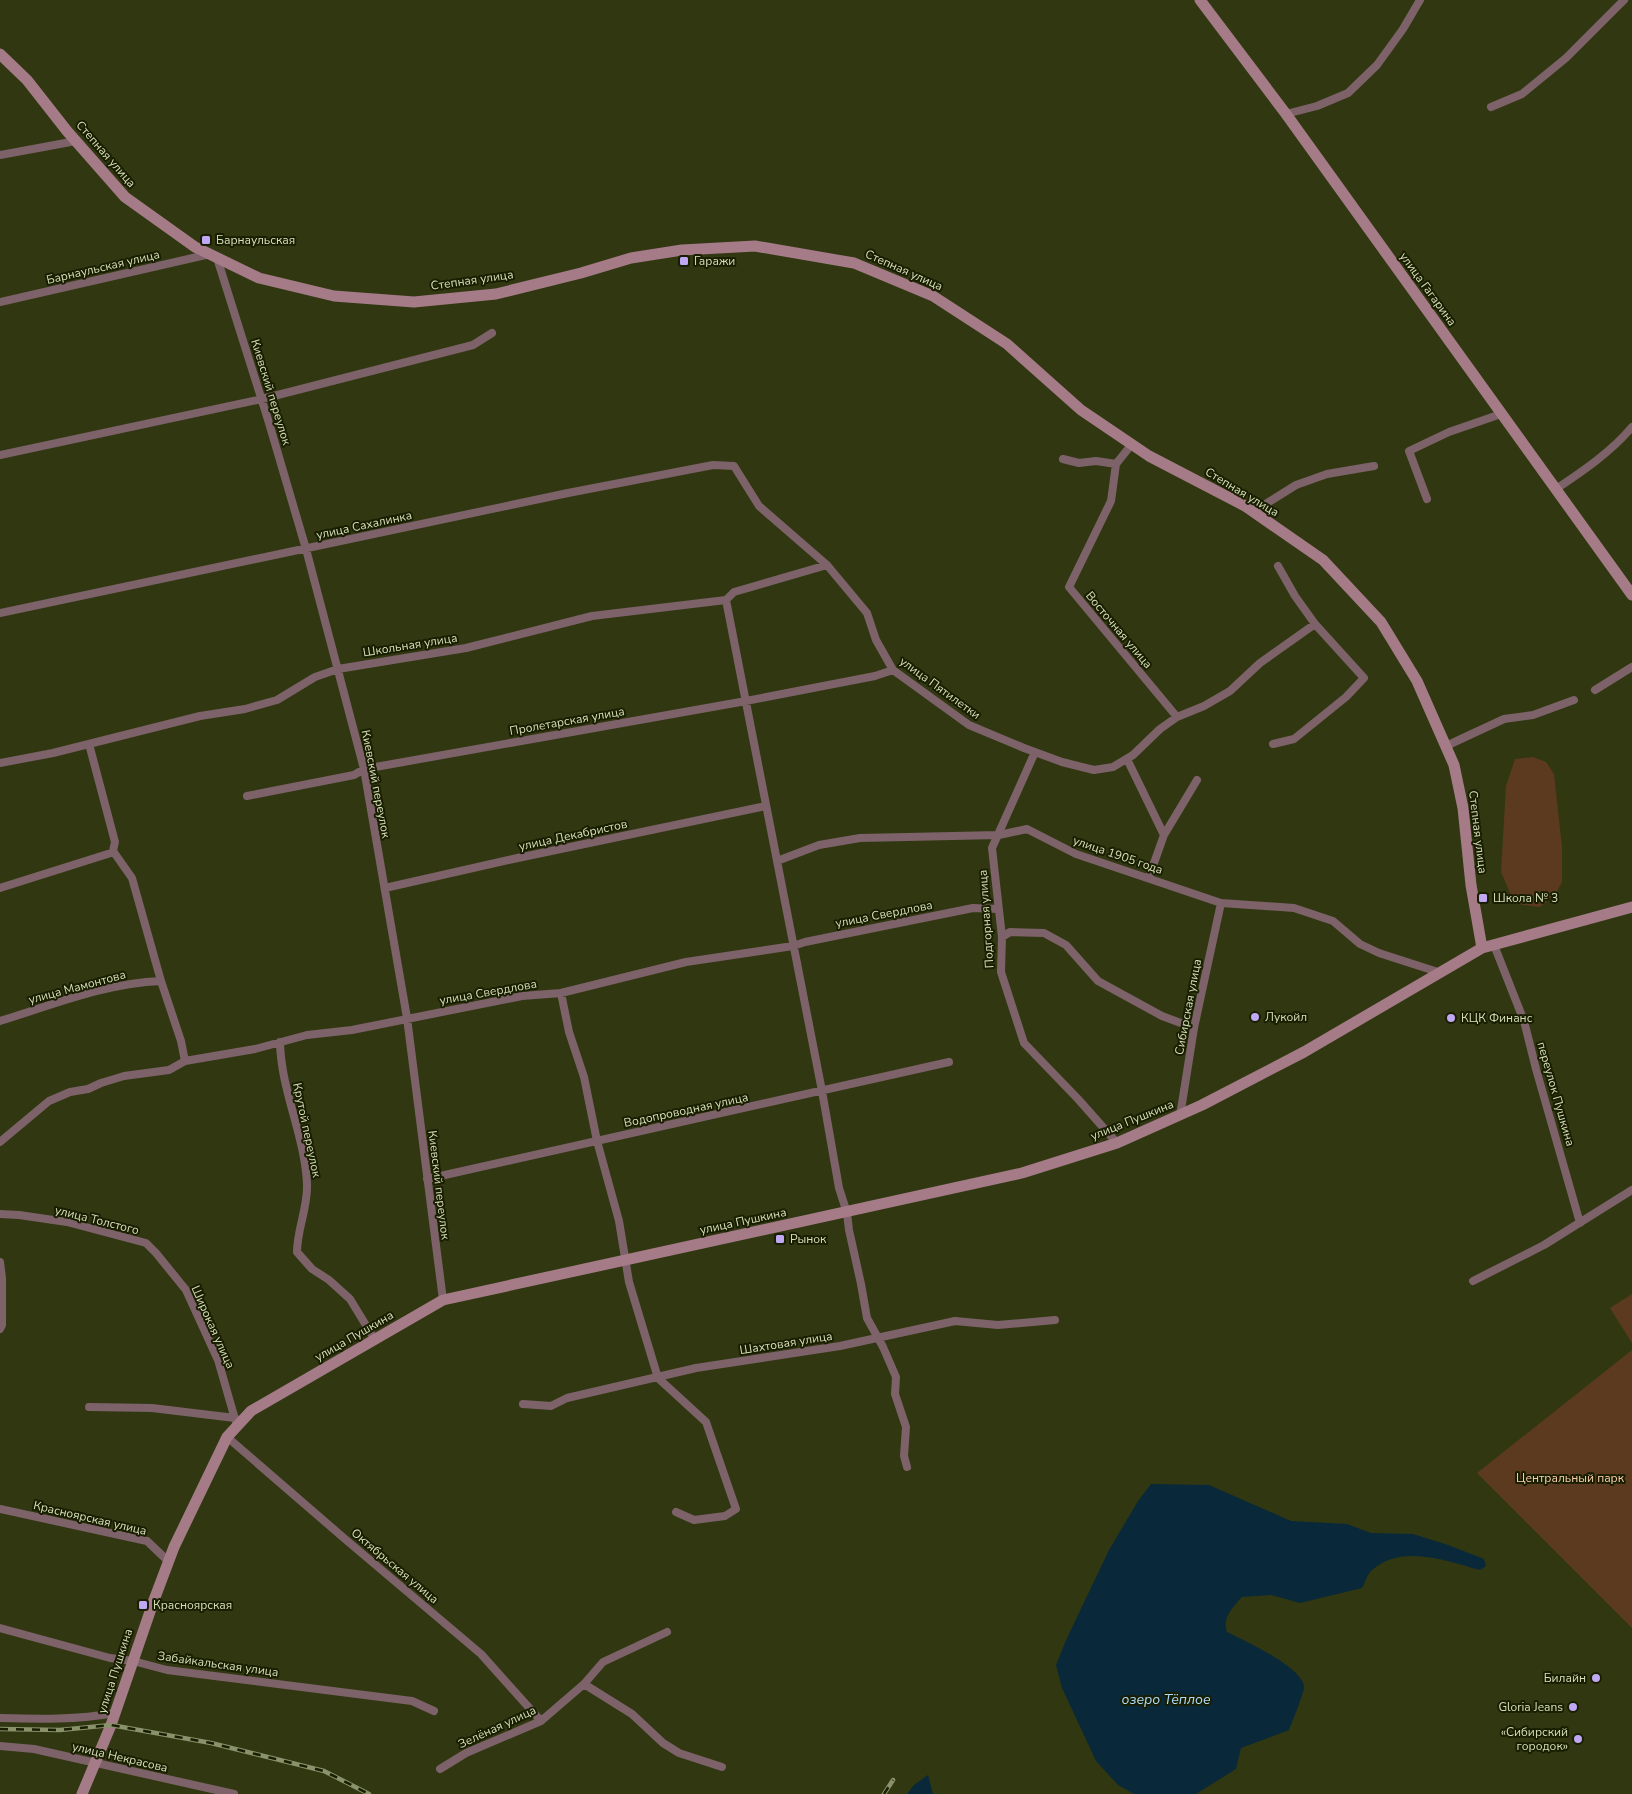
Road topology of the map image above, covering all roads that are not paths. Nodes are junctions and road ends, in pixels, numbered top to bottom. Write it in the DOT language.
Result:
graph roads {
  1 [pos="1200,0"];
  2 [pos="1420,0"];
  3 [pos="1624,0"];
  4 [pos="0,54"];
  5 [pos="1491,106"];
  6 [pos="1286,114"];
  7 [pos="76,141"];
  8 [pos="0,154"];
  9 [pos="214,256"];
  10 [pos="0,302"];
  11 [pos="492,332"];
  12 [pos="262,399"];
  13 [pos="1501,414"];
  14 [pos="1632,427"];
  15 [pos="1132,444"];
  16 [pos="0,455"];
  17 [pos="1063,459"];
  18 [pos="1116,464"];
  19 [pos="734,466"];
  20 [pos="1374,466"];
  21 [pos="1556,489"];
  22 [pos="1427,499"];
  23 [pos="1253,512"];
  24 [pos="306,550"];
  25 [pos="827,565"];
  26 [pos="1278,566"];
  27 [pos="1632,595"];
  28 [pos="726,600"];
  29 [pos="0,613"];
  30 [pos="1315,624"];
  31 [pos="1632,667"];
  32 [pos="338,669"];
  33 [pos="893,670"];
  34 [pos="1595,690"];
  35 [pos="1574,700"];
  36 [pos="746,701"];
  37 [pos="1177,717"];
  38 [pos="88,744"];
  39 [pos="1273,744"];
  40 [pos="1446,746"];
  41 [pos="1035,752"];
  42 [pos="1130,757"];
  43 [pos="0,763"];
  44 [pos="364,769"];
  45 [pos="1197,780"];
  46 [pos="247,796"];
  47 [pos="766,806"];
  48 [pos="999,835"];
  49 [pos="1164,835"];
  50 [pos="114,852"];
  51 [pos="777,861"];
  52 [pos="1149,877"];
  53 [pos="0,888"];
  54 [pos="385,888"];
  55 [pos="1221,903"];
  56 [pos="1632,907"];
  57 [pos="998,909"];
  58 [pos="1002,937"];
  59 [pos="1494,945"];
  60 [pos="793,946"];
  61 [pos="1482,948"];
  62 [pos="1442,973"];
  63 [pos="161,981"];
  64 [pos="561,993"];
  65 [pos="407,1018"];
  66 [pos="0,1021"];
  67 [pos="1194,1028"];
  68 [pos="280,1042"];
  69 [pos="186,1061"];
  70 [pos="948,1062"];
  71 [pos="822,1091"];
  72 [pos="1180,1116"];
  73 [pos="597,1141"];
  74 [pos="0,1142"];
  75 [pos="1117,1143"];
  76 [pos="427,1178"];
  77 [pos="1632,1190"];
  78 [pos="846,1213"];
  79 [pos="0,1214"];
  80 [pos="1580,1223"];
  81 [pos="156,1253"];
  82 [pos="626,1260"];
  83 [pos="0,1262"];
  84 [pos="1473,1281"];
  85 [pos="443,1300"];
  86 [pos="1055,1320"];
  87 [pos="0,1329"];
  88 [pos="878,1338"];
  89 [pos="375,1340"];
  90 [pos="658,1378"];
  91 [pos="523,1404"];
  92 [pos="89,1407"];
  93 [pos="236,1422"];
  94 [pos="227,1436"];
  95 [pos="907,1467"];
  96 [pos="0,1509"];
  97 [pos="676,1512"];
  98 [pos="168,1562"];
  99 [pos="0,1628"];
  100 [pos="667,1632"];
  101 [pos="133,1661"];
  102 [pos="584,1684"];
  103 [pos="434,1711"];
  104 [pos="115,1713"];
  105 [pos="0,1718"];
  106 [pos="541,1721"];
  107 [pos="0,1746"];
  108 [pos="96,1763"];
  109 [pos="722,1767"];
  110 [pos="440,1769"];
  111 [pos="82,1794"];
  112 [pos="234,1794"];
  1 -- 6 [label="street, улица Гагарина"];
  2 -- 6 [label="street"];
  3 -- 5 [label="street"];
  4 -- 7 [label="street, Степная улица"];
  6 -- 13 [label="street, улица Гагарина"];
  7 -- 8 [label="street"];
  7 -- 9 [label="street, Степная улица"];
  9 -- 10 [label="street, Барнаульская улица"];
  9 -- 12 [label="street, Киевский переулок"];
  9 -- 15 [label="street, Степная улица"];
  11 -- 12 [label="street"];
  12 -- 16 [label="street"];
  12 -- 24 [label="street, Киевский переулок"];
  13 -- 21 [label="street, улица Гагарина"];
  13 -- 22 [label="street"];
  14 -- 21 [label="street"];
  15 -- 18 [label="street"];
  15 -- 23 [label="street, Степная улица"];
  17 -- 18 [label="street"];
  18 -- 37 [label="street, Восточная улица"];
  19 -- 24 [label="street, улица Сахалинка"];
  19 -- 25 [label="street, улица Пятилетки"];
  20 -- 23 [label="street"];
  21 -- 27 [label="street, улица Гагарина"];
  23 -- 40 [label="street, Степная улица"];
  24 -- 29 [label="street, улица Сахалинка"];
  24 -- 32 [label="street, Киевский переулок"];
  25 -- 28 [label="street, Школьная улица"];
  25 -- 33 [label="street, улица Пятилетки"];
  26 -- 30 [label="street"];
  28 -- 32 [label="street, Школьная улица"];
  28 -- 36 [label="street"];
  30 -- 37 [label="street"];
  30 -- 39 [label="street"];
  31 -- 34 [label="street"];
  32 -- 38 [label="street, Школьная улица"];
  32 -- 44 [label="street, Киевский переулок"];
  33 -- 36 [label="street, Пролетарская улица"];
  33 -- 41 [label="street, улица Пятилетки"];
  35 -- 40 [label="street"];
  36 -- 44 [label="street, Пролетарская улица"];
  36 -- 47 [label="street"];
  37 -- 42 [label="street"];
  38 -- 43 [label="street, Школьная улица"];
  38 -- 50 [label="street"];
  40 -- 61 [label="street, Степная улица"];
  41 -- 42 [label="street, улица Пятилетки"];
  41 -- 48 [label="street, Подгорная улица"];
  42 -- 49 [label="street"];
  44 -- 46 [label="street, Пролетарская улица"];
  44 -- 54 [label="street, Киевский переулок"];
  45 -- 49 [label="street"];
  47 -- 51 [label="street"];
  47 -- 54 [label="street, улица Декабристов"];
  48 -- 51 [label="street, улица 1905 года"];
  48 -- 52 [label="street, улица 1905 года"];
  48 -- 57 [label="street, Подгорная улица"];
  49 -- 52 [label="street"];
  50 -- 53 [label="street"];
  50 -- 63 [label="street"];
  51 -- 60 [label="street"];
  52 -- 55 [label="street, улица 1905 года"];
  54 -- 65 [label="street, Киевский переулок"];
  55 -- 62 [label="street, улица 1905 года"];
  55 -- 67 [label="street, Сибирская улица"];
  56 -- 59 [label="street, улица Пушкина"];
  57 -- 58 [label="street, Подгорная улица"];
  57 -- 60 [label="street, улица Свердлова"];
  58 -- 67 [label="street"];
  58 -- 75 [label="street, Подгорная улица"];
  59 -- 61 [label="street, улица Пушкина"];
  59 -- 80 [label="street, переулок Пушкина"];
  60 -- 64 [label="street, улица Свердлова"];
  60 -- 71 [label="street"];
  61 -- 62 [label="street, улица Пушкина"];
  62 -- 72 [label="street, улица Пушкина"];
  63 -- 66 [label="street, улица Мамонтова"];
  63 -- 69 [label="street"];
  64 -- 65 [label="street, улица Свердлова"];
  64 -- 73 [label="street"];
  65 -- 68 [label="street, улица Свердлова"];
  65 -- 76 [label="street, Киевский переулок"];
  67 -- 72 [label="street, Сибирская улица"];
  68 -- 69 [label="street, улица Свердлова"];
  68 -- 89 [label="street, Крутой переулок"];
  69 -- 74 [label="street, улица Свердлова"];
  70 -- 71 [label="street, Водопроводная улица"];
  71 -- 73 [label="street, Водопроводная улица"];
  71 -- 78 [label="street"];
  72 -- 75 [label="street, улица Пушкина"];
  73 -- 76 [label="street, Водопроводная улица"];
  73 -- 82 [label="street"];
  75 -- 78 [label="street, улица Пушкина"];
  76 -- 85 [label="street, Киевский переулок"];
  77 -- 80 [label="street"];
  78 -- 82 [label="street, улица Пушкина"];
  78 -- 88 [label="street"];
  79 -- 81 [label="street, улица Толстого"];
  80 -- 84 [label="street"];
  81 -- 93 [label="street, Широкая улица"];
  82 -- 85 [label="street, улица Пушкина"];
  82 -- 90 [label="street"];
  83 -- 87 [label="street"];
  85 -- 89 [label="street, улица Пушкина"];
  86 -- 88 [label="street, Шахтовая улица"];
  88 -- 90 [label="street, Шахтовая улица"];
  88 -- 95 [label="street"];
  89 -- 93 [label="street, улица Пушкина"];
  90 -- 91 [label="street, Шахтовая улица"];
  90 -- 97 [label="street"];
  92 -- 93 [label="street"];
  93 -- 94 [label="street, улица Пушкина"];
  94 -- 98 [label="street, улица Пушкина"];
  94 -- 106 [label="street, Октябрьская улица"];
  96 -- 98 [label="street, Красноярская улица"];
  98 -- 101 [label="street, улица Пушкина"];
  99 -- 101 [label="street, Забайкальская улица"];
  100 -- 102 [label="street, Зелёная улица"];
  101 -- 103 [label="street, Забайкальская улица"];
  101 -- 104 [label="street, улица Пушкина"];
  102 -- 106 [label="street, Зелёная улица"];
  102 -- 109 [label="street"];
  104 -- 105 [label="street"];
  104 -- 108 [label="street, улица Пушкина"];
  106 -- 110 [label="street, Зелёная улица"];
  107 -- 108 [label="street, улица Некрасова"];
  108 -- 111 [label="street, улица Пушкина"];
  108 -- 112 [label="street, улица Некрасова"];
}
